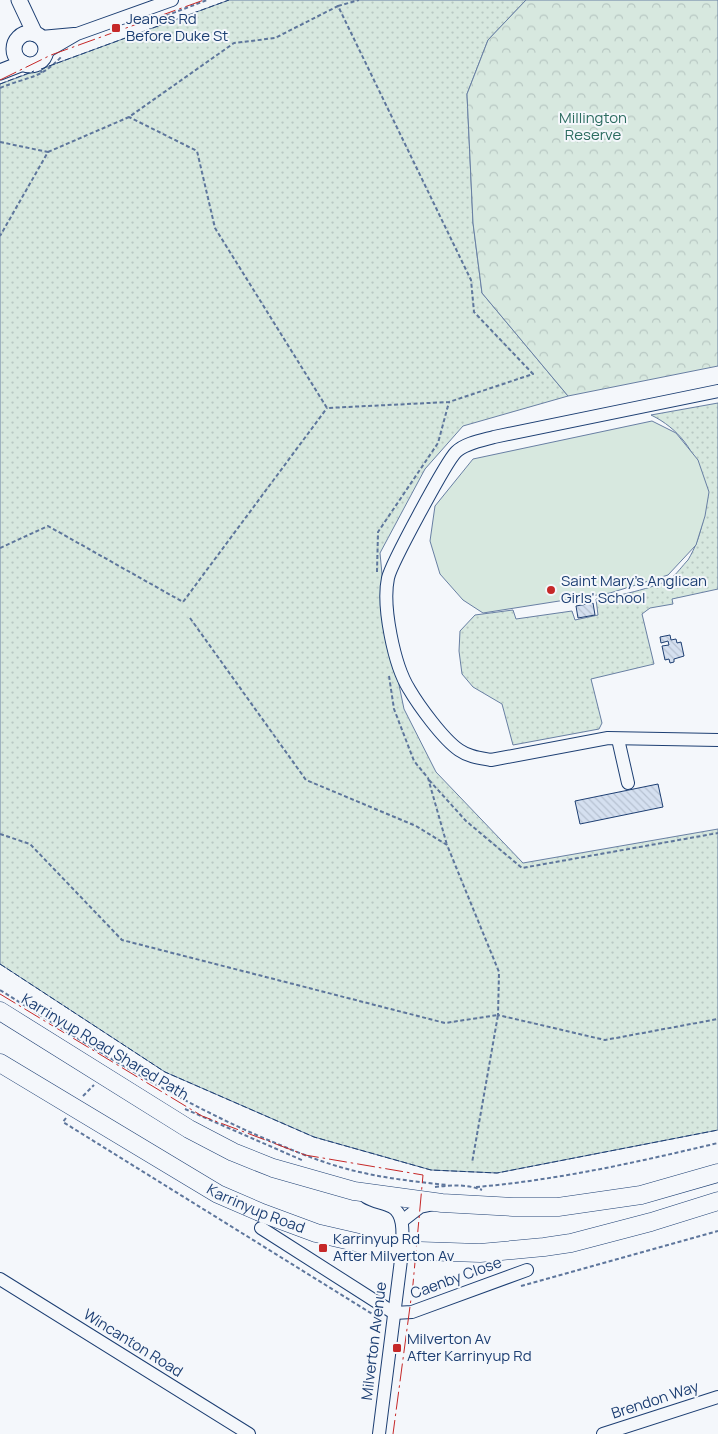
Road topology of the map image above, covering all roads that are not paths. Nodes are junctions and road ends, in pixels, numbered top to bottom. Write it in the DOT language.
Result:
graph roads {
  1 [pos="172,0"];
  2 [pos="20,2"];
  3 [pos="77,34"];
  4 [pos="38,35"];
  5 [pos="17,43"];
  6 [pos="0,62"];
  7 [pos="37,63"];
  8 [pos="0,72"];
  9 [pos="718,391"];
  10 [pos="618,738"];
  11 [pos="718,740"];
  12 [pos="628,783"];
  13 [pos="0,1011"];
  14 [pos="0,1063"];
  15 [pos="718,1173"];
  16 [pos="354,1191"];
  17 [pos="718,1201"];
  18 [pos="442,1203"];
  19 [pos="402,1221"];
  20 [pos="261,1228"];
  21 [pos="402,1252"];
  22 [pos="527,1270"];
  23 [pos="0,1279"];
  24 [pos="394,1313"];
  25 [pos="718,1397"];
  26 [pos="249,1434"];
  27 [pos="379,1434"];
  28 [pos="603,1434"];
  1 -- 3 [label="street"];
  2 -- 4 [label="main road"];
  2 -- 5 [label="main road"];
  3 -- 4 [label="street"];
  3 -- 7 [label="street"];
  4 -- 5 [label="main road"];
  4 -- 7 [label="main road"];
  5 -- 6 [label="main road"];
  5 -- 7 [label="main road"];
  7 -- 8 [label="main road"];
  9 -- 10 [label="street"];
  10 -- 11 [label="street"];
  10 -- 12 [label="street"];
  13 -- 16 [label="highway"];
  14 -- 21 [label="highway, Karrinyup Road"];
  15 -- 18 [label="highway"];
  16 -- 18 [label="highway"];
  16 -- 19 [label="street"];
  17 -- 21 [label="highway, Karrinyup Road"];
  18 -- 19 [label="street"];
  19 -- 21 [label="street, Milverton Avenue"];
  20 -- 24 [label="street"];
  21 -- 24 [label="street, Milverton Avenue"];
  22 -- 24 [label="street, Caenby Close"];
  23 -- 26 [label="street, Wincanton Road"];
  24 -- 27 [label="street, Milverton Avenue"];
  25 -- 28 [label="street, Brendon Way"];
}
